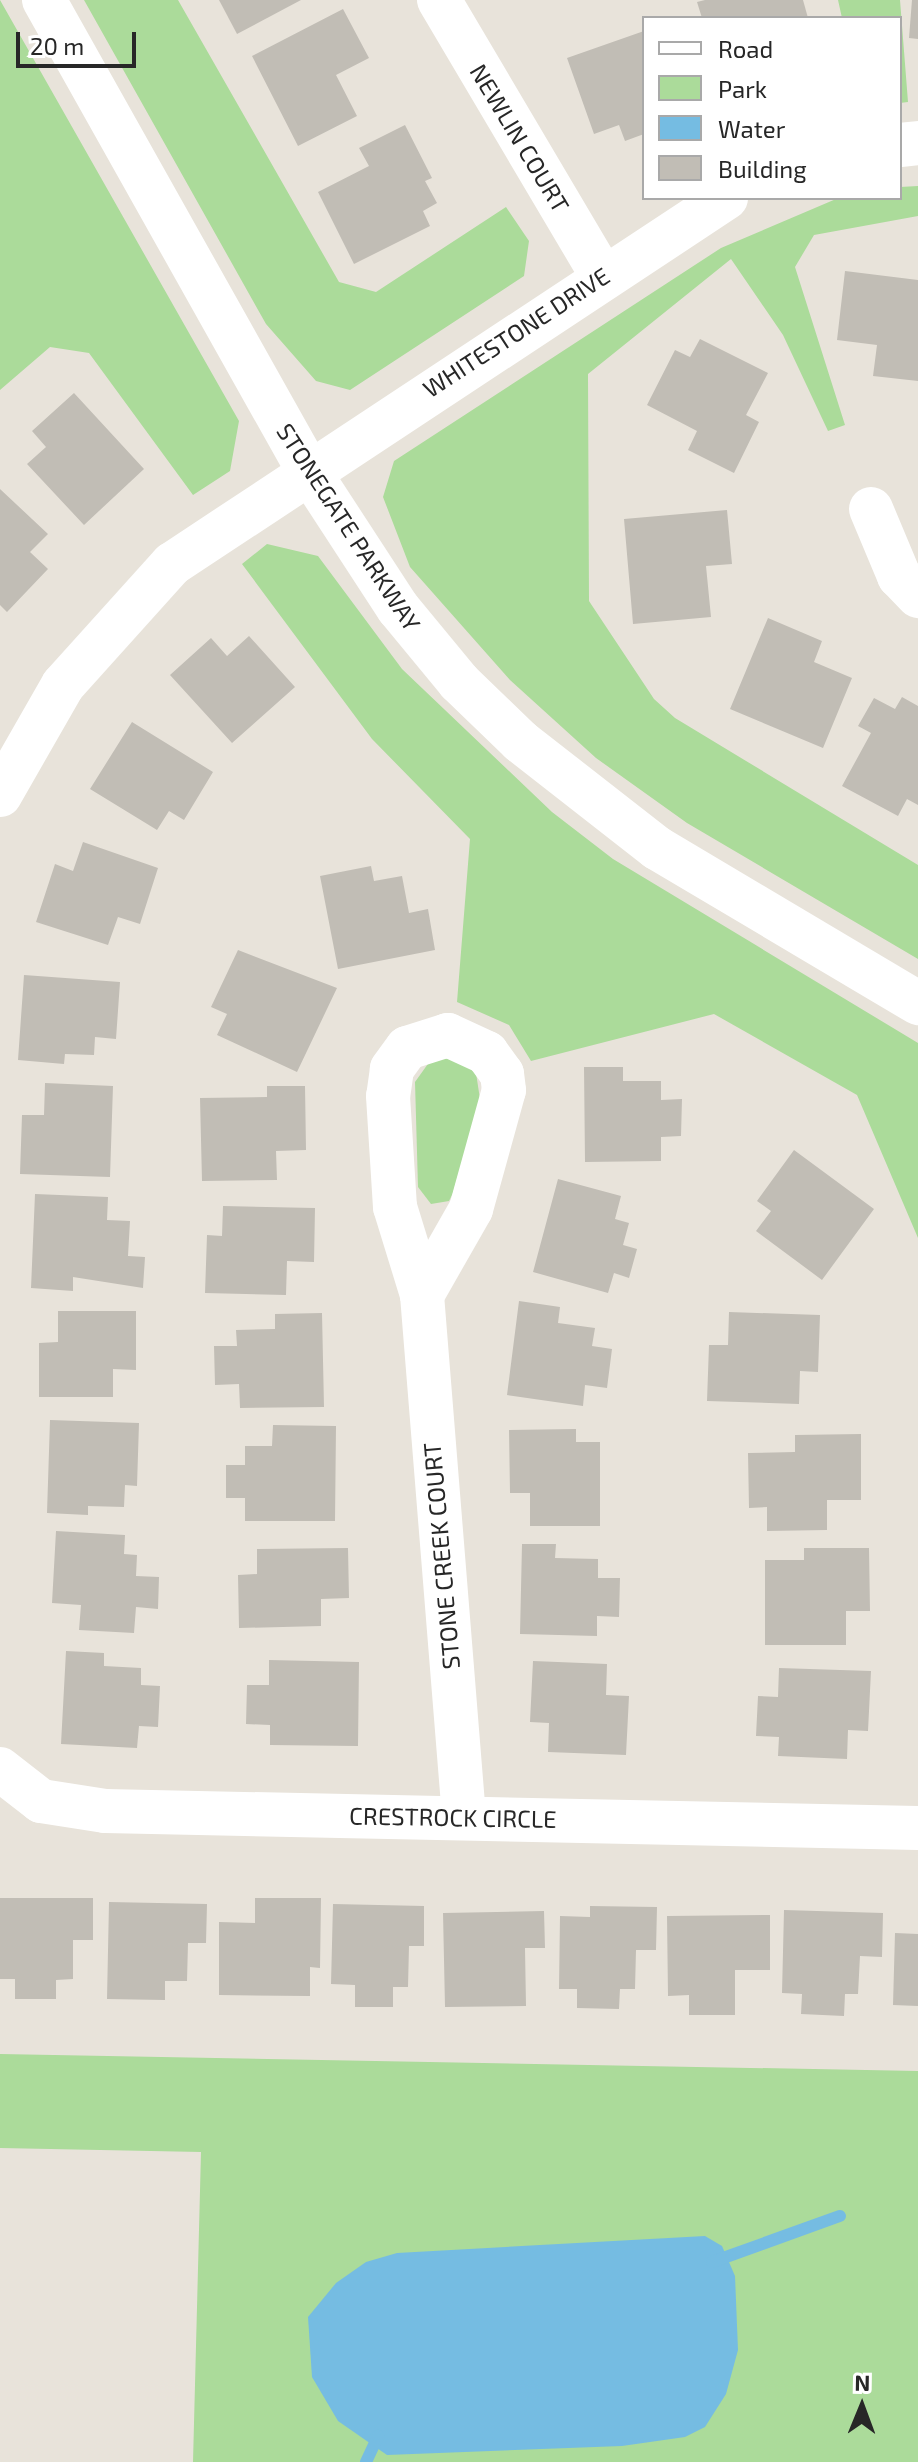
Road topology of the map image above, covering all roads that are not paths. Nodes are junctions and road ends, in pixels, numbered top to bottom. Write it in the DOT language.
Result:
graph roads {
  1 [pos="44,0"];
  2 [pos="439,0"];
  3 [pos="723,200"];
  4 [pos="602,276"];
  5 [pos="308,470"];
  6 [pos="871,509"];
  7 [pos="918,596"];
  8 [pos="0,795"];
  9 [pos="918,1003"];
  10 [pos="422,1295"];
  11 [pos="0,1769"];
  12 [pos="464,1817"];
  13 [pos="918,1828"];
  1 -- 5 [label="street, STONEGATE PARKWAY"];
  2 -- 4 [label="street, NEWLIN COURT"];
  3 -- 4 [label="street, WHITESTONE DRIVE"];
  4 -- 5 [label="street, WHITESTONE DRIVE"];
  5 -- 8 [label="street"];
  5 -- 9 [label="street, STONEGATE PARKWAY"];
  6 -- 7 [label="street"];
  10 -- 10 [label="street, STONE CREEK COURT"];
  10 -- 12 [label="street, STONE CREEK COURT"];
  11 -- 12 [label="street, CRESTROCK CIRCLE"];
  12 -- 13 [label="street, CRESTROCK CIRCLE"];
}
